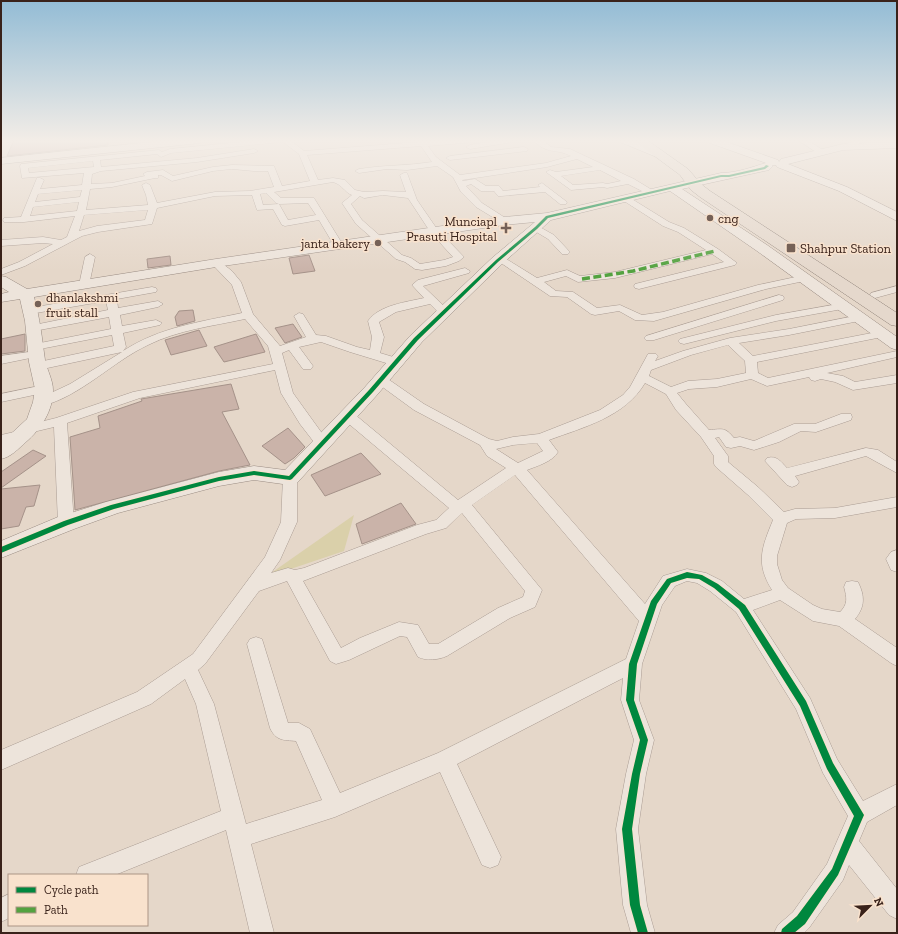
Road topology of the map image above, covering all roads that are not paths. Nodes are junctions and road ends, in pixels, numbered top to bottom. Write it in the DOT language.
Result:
graph roads {
  1 [pos="39,184"];
  2 [pos="75,184"];
  3 [pos="86,184"];
  4 [pos="277,184"];
  5 [pos="312,184"];
  6 [pos="344,184"];
  7 [pos="407,184"];
  8 [pos="460,184"];
  9 [pos="475,184"];
  10 [pos="540,184"];
  11 [pos="556,184"];
  12 [pos="564,184"];
  13 [pos="619,184"];
  14 [pos="636,184"];
  15 [pos="691,184"];
  16 [pos="699,184"];
  17 [pos="701,184"];
  18 [pos="829,184"];
  19 [pos="834,184"];
  20 [pos="146,185"];
  21 [pos="544,187"];
  22 [pos="673,188"];
  23 [pos="281,189"];
  24 [pos="269,191"];
  25 [pos="35,192"];
  26 [pos="255,192"];
  27 [pos="358,193"];
  28 [pos="653,193"];
  29 [pos="411,195"];
  30 [pos="83,199"];
  31 [pos="627,199"];
  32 [pos="563,202"];
  33 [pos="30,205"];
  34 [pos="152,207"];
  35 [pos="103,211"];
  36 [pos="80,213"];
  37 [pos="897,213"];
  38 [pos="321,217"];
  39 [pos="897,217"];
  40 [pos="24,219"];
  41 [pos="7,220"];
  42 [pos="504,221"];
  43 [pos="542,223"];
  44 [pos="97,229"];
  45 [pos="434,231"];
  46 [pos="380,240"];
  47 [pos="64,242"];
  48 [pos="1,243"];
  49 [pos="338,245"];
  50 [pos="1,252"];
  51 [pos="565,252"];
  52 [pos="715,252"];
  53 [pos="90,257"];
  54 [pos="500,259"];
  55 [pos="216,263"];
  56 [pos="443,263"];
  57 [pos="1,272"];
  58 [pos="473,274"];
  59 [pos="804,278"];
  60 [pos="1,280"];
  61 [pos="536,281"];
  62 [pos="84,285"];
  63 [pos="640,286"];
  64 [pos="897,289"];
  65 [pos="152,290"];
  66 [pos="26,294"];
  67 [pos="875,295"];
  68 [pos="111,297"];
  69 [pos="2,298"];
  70 [pos="779,298"];
  71 [pos="431,300"];
  72 [pos="158,304"];
  73 [pos="844,306"];
  74 [pos="897,309"];
  75 [pos="30,311"];
  76 [pos="444,312"];
  77 [pos="677,312"];
  78 [pos="114,313"];
  79 [pos="248,315"];
  80 [pos="299,316"];
  81 [pos="860,318"];
  82 [pos="897,322"];
  83 [pos="156,323"];
  84 [pos="696,324"];
  85 [pos="34,328"];
  86 [pos="117,331"];
  87 [pos="710,334"];
  88 [pos="882,334"];
  89 [pos="650,338"];
  90 [pos="313,339"];
  91 [pos="684,341"];
  92 [pos="730,341"];
  93 [pos="897,345"];
  94 [pos="292,346"];
  95 [pos="276,351"];
  96 [pos="897,354"];
  97 [pos="374,355"];
  98 [pos="36,356"];
  99 [pos="652,356"];
  100 [pos="1,360"];
  101 [pos="751,360"];
  102 [pos="396,362"];
  103 [pos="279,366"];
  104 [pos="307,366"];
  105 [pos="644,373"];
  106 [pos="752,375"];
  107 [pos="799,375"];
  108 [pos="897,379"];
  109 [pos="381,380"];
  110 [pos="670,391"];
  111 [pos="43,395"];
  112 [pos="1,398"];
  113 [pos="348,416"];
  114 [pos="846,417"];
  115 [pos="60,421"];
  116 [pos="26,432"];
  117 [pos="706,434"];
  118 [pos="541,438"];
  119 [pos="1,439"];
  120 [pos="485,442"];
  121 [pos="322,443"];
  122 [pos="1,453"];
  123 [pos="772,461"];
  124 [pos="517,468"];
  125 [pos="897,468"];
  126 [pos="290,478"];
  127 [pos="897,502"];
  128 [pos="460,506"];
  129 [pos="781,519"];
  130 [pos="66,523"];
  131 [pos="1,550"];
  132 [pos="897,556"];
  133 [pos="897,566"];
  134 [pos="293,577"];
  135 [pos="253,586"];
  136 [pos="852,587"];
  137 [pos="782,593"];
  138 [pos="742,607"];
  139 [pos="648,620"];
  140 [pos="843,620"];
  141 [pos="256,644"];
  142 [pos="897,658"];
  143 [pos="633,664"];
  144 [pos="188,667"];
  145 [pos="1,760"];
  146 [pos="445,760"];
  147 [pos="897,794"];
  148 [pos="335,806"];
  149 [pos="859,815"];
  150 [pos="232,817"];
  151 [pos="238,837"];
  152 [pos="847,844"];
  153 [pos="490,857"];
  154 [pos="90,874"];
  155 [pos="897,907"];
  156 [pos="262,933"];
  157 [pos="644,933"];
  158 [pos="786,933"];
  1 -- 25 [label="street"];
  2 -- 25 [label="street"];
  3 -- 30 [label="street"];
  4 -- 23 [label="street"];
  5 -- 23 [label="street"];
  6 -- 27 [label="street"];
  7 -- 29 [label="street"];
  8 -- 42 [label="street"];
  9 -- 21 [label="street"];
  10 -- 21 [label="street"];
  11 -- 21 [label="street"];
  12 -- 13 [label="street"];
  14 -- 28 [label="street"];
  15 -- 22 [label="street"];
  16 -- 82 [label="main road"];
  17 -- 67 [label="main road"];
  18 -- 39 [label="street"];
  19 -- 37 [label="street"];
  20 -- 34 [label="street"];
  21 -- 32 [label="street"];
  22 -- 28 [label="street"];
  22 -- 59 [label="street"];
  23 -- 24 [label="street"];
  24 -- 26 [label="street"];
  24 -- 38 [label="street"];
  25 -- 33 [label="street"];
  26 -- 34 [label="street"];
  26 -- 38 [label="street"];
  27 -- 29 [label="street"];
  27 -- 46 [label="street"];
  28 -- 31 [label="street"];
  29 -- 45 [label="street"];
  30 -- 33 [label="street"];
  30 -- 36 [label="street"];
  31 -- 43 [label="street"];
  31 -- 52 [label="street"];
  33 -- 40 [label="street"];
  34 -- 35 [label="street"];
  34 -- 44 [label="street"];
  35 -- 36 [label="street"];
  35 -- 44 [label="street"];
  36 -- 40 [label="street"];
  36 -- 47 [label="street"];
  38 -- 49 [label="street"];
  40 -- 41 [label="street"];
  42 -- 43 [label="street"];
  42 -- 45 [label="street"];
  43 -- 51 [label="street"];
  43 -- 54 [label="street"];
  44 -- 47 [label="street"];
  45 -- 46 [label="street"];
  45 -- 56 [label="street"];
  46 -- 49 [label="street"];
  46 -- 56 [label="street"];
  47 -- 48 [label="street"];
  47 -- 50 [label="street"];
  47 -- 57 [label="street"];
  49 -- 55 [label="street"];
  52 -- 61 [label="street"];
  52 -- 63 [label="street"];
  53 -- 62 [label="street"];
  54 -- 58 [label="street"];
  54 -- 61 [label="street"];
  55 -- 62 [label="street"];
  55 -- 79 [label="street"];
  56 -- 58 [label="street"];
  58 -- 71 [label="street"];
  58 -- 76 [label="street"];
  59 -- 73 [label="street"];
  59 -- 77 [label="street"];
  60 -- 66 [label="street"];
  61 -- 77 [label="street"];
  62 -- 66 [label="street"];
  64 -- 67 [label="street"];
  65 -- 68 [label="street"];
  66 -- 69 [label="street"];
  66 -- 75 [label="street"];
  67 -- 74 [label="main road"];
  68 -- 75 [label="street"];
  68 -- 78 [label="street"];
  70 -- 84 [label="street"];
  71 -- 76 [label="street"];
  71 -- 97 [label="street"];
  72 -- 78 [label="street"];
  73 -- 81 [label="street"];
  73 -- 87 [label="street"];
  75 -- 85 [label="street"];
  76 -- 102 [label="street"];
  77 -- 84 [label="street"];
  78 -- 85 [label="street"];
  78 -- 86 [label="street"];
  79 -- 95 [label="street"];
  79 -- 111 [label="street"];
  80 -- 90 [label="street"];
  81 -- 88 [label="street"];
  81 -- 92 [label="street"];
  83 -- 86 [label="street"];
  84 -- 87 [label="street"];
  84 -- 89 [label="street"];
  85 -- 98 [label="street"];
  86 -- 98 [label="street"];
  86 -- 98 [label="street"];
  87 -- 91 [label="street"];
  88 -- 93 [label="street"];
  88 -- 101 [label="street"];
  90 -- 94 [label="street"];
  90 -- 97 [label="street"];
  92 -- 101 [label="street"];
  92 -- 105 [label="street"];
  94 -- 95 [label="street"];
  94 -- 104 [label="street"];
  95 -- 103 [label="street"];
  96 -- 107 [label="street"];
  97 -- 102 [label="street"];
  98 -- 100 [label="street"];
  98 -- 111 [label="street"];
  99 -- 105 [label="street"];
  101 -- 106 [label="street"];
  102 -- 109 [label="street"];
  103 -- 115 [label="street"];
  103 -- 121 [label="street"];
  105 -- 110 [label="street"];
  105 -- 118 [label="street"];
  106 -- 107 [label="street"];
  106 -- 110 [label="street"];
  107 -- 108 [label="street"];
  109 -- 113 [label="street"];
  109 -- 120 [label="street"];
  110 -- 117 [label="street"];
  111 -- 112 [label="street"];
  111 -- 116 [label="street"];
  113 -- 121 [label="street"];
  113 -- 128 [label="street"];
  114 -- 117 [label="street"];
  115 -- 116 [label="street"];
  115 -- 130 [label="street"];
  116 -- 119 [label="street"];
  116 -- 122 [label="street"];
  117 -- 129 [label="street"];
  118 -- 120 [label="street"];
  118 -- 124 [label="street"];
  120 -- 124 [label="street"];
  121 -- 126 [label="street"];
  123 -- 125 [label="street"];
  124 -- 128 [label="street"];
  124 -- 139 [label="street"];
  126 -- 130 [label="street"];
  126 -- 135 [label="street"];
  127 -- 129 [label="street"];
  128 -- 134 [label="street"];
  128 -- 134 [label="street"];
  129 -- 137 [label="street"];
  130 -- 131 [label="street"];
  132 -- 133 [label="street"];
  134 -- 135 [label="street"];
  135 -- 144 [label="street"];
  136 -- 140 [label="street"];
  137 -- 138 [label="street"];
  137 -- 140 [label="street"];
  138 -- 139 [label="street"];
  138 -- 149 [label="street"];
  139 -- 143 [label="street"];
  140 -- 142 [label="street"];
  141 -- 148 [label="street"];
  143 -- 146 [label="street"];
  143 -- 157 [label="street"];
  144 -- 145 [label="street"];
  144 -- 150 [label="street"];
  146 -- 148 [label="street"];
  146 -- 153 [label="street"];
  147 -- 149 [label="street"];
  148 -- 151 [label="street"];
  149 -- 152 [label="street"];
  150 -- 151 [label="street"];
  150 -- 154 [label="street"];
  151 -- 156 [label="street"];
  152 -- 155 [label="street"];
  152 -- 158 [label="street"];
}
